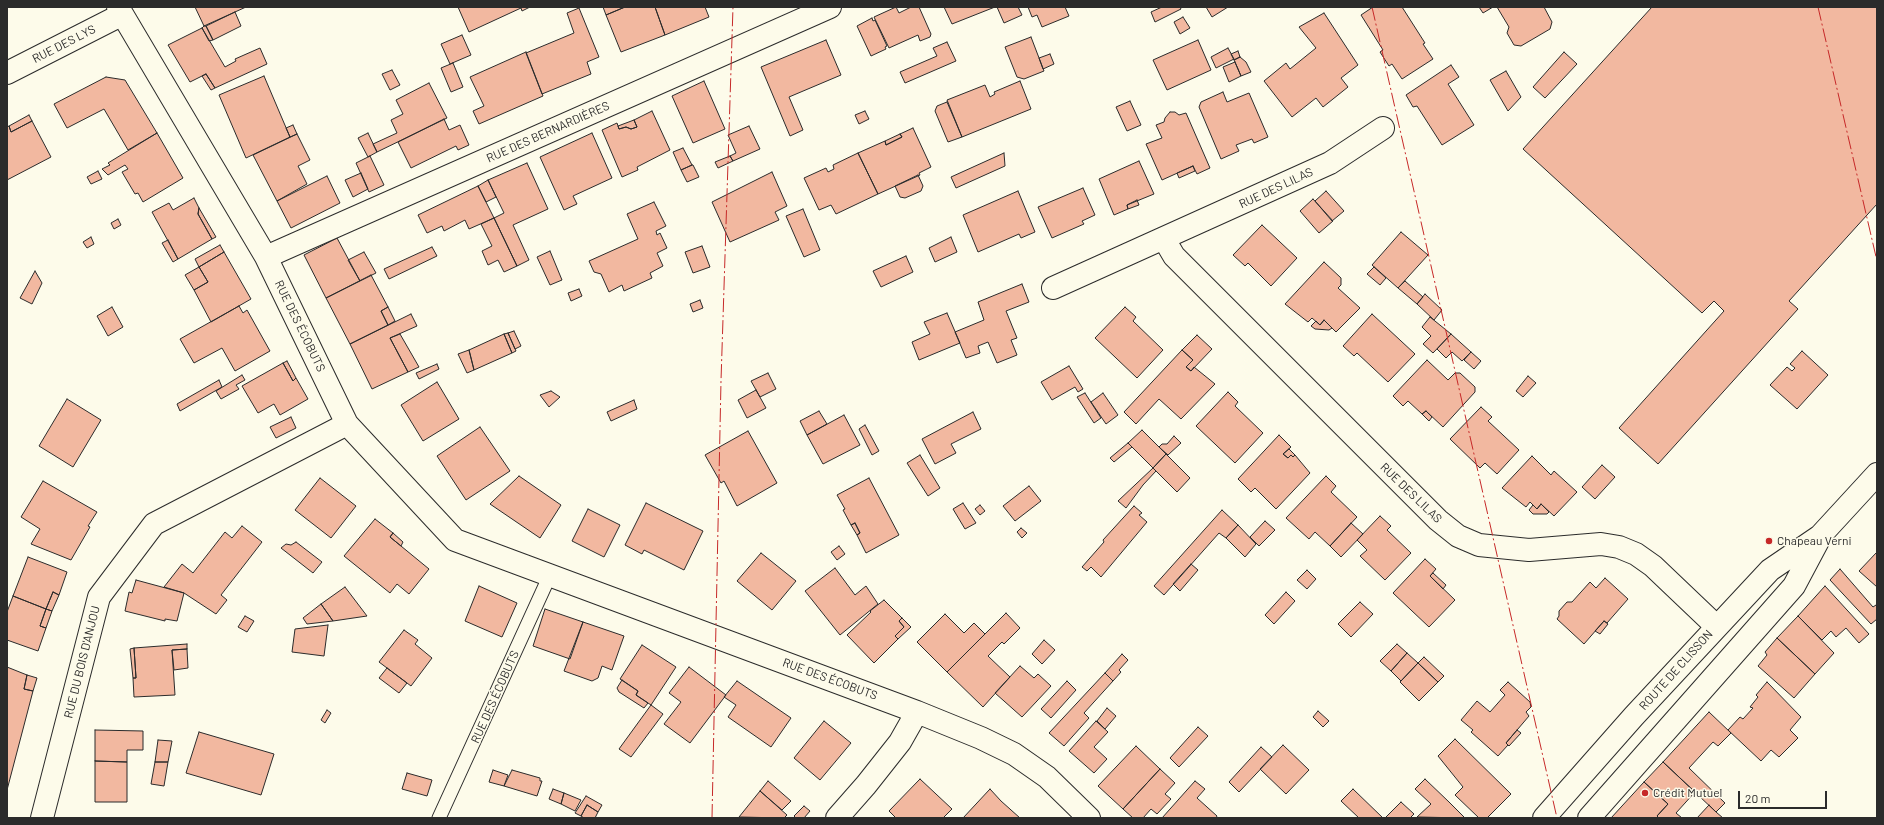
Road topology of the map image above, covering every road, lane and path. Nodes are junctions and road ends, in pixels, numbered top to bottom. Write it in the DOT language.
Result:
graph roads {
  1 [pos="830,7"];
  2 [pos="119,11"];
  3 [pos="7,73"];
  4 [pos="1383,128"];
  5 [pos="1164,239"];
  6 [pos="266,257"];
  7 [pos="1053,288"];
  8 [pos="347,424"];
  9 [pos="1877,474"];
  10 [pos="1820,536"];
  11 [pos="550,575"];
  12 [pos="1716,626"];
  13 [pos="917,712"];
  14 [pos="42,818"];
  15 [pos="439,818"];
  16 [pos="837,818"];
  17 [pos="1089,818"];
  18 [pos="1545,818"];
  19 [pos="1589,818"];
  1 -- 6 [label="street, RUE DES BERNARDIÈRES"];
  2 -- 3 [label="street, RUE DES LYS"];
  2 -- 6 [label="street, RUE DES ÉCOBUTS"];
  4 -- 5 [label="street, RUE DES LILAS"];
  5 -- 7 [label="street, RUE DES LILAS"];
  5 -- 12 [label="street, RUE DES LILAS"];
  6 -- 8 [label="street, RUE DES ÉCOBUTS"];
  8 -- 11 [label="street, RUE DES ÉCOBUTS"];
  8 -- 14 [label="street, RUE DU BOIS D'ANJOU"];
  9 -- 10 [label="street, ROUTE DE CLISSON"];
  10 -- 12 [label="street, ROUTE DE CLISSON"];
  10 -- 19 [label="street, ROUTE DE CLISSON"];
  11 -- 13 [label="street, RUE DES ÉCOBUTS"];
  11 -- 15 [label="lane, RUE DES ÉCOBUTS"];
  12 -- 18 [label="street, ROUTE DE CLISSON"];
  13 -- 16 [label="street"];
  13 -- 17 [label="street, RUE DES ÉCOBUTS"];
}
